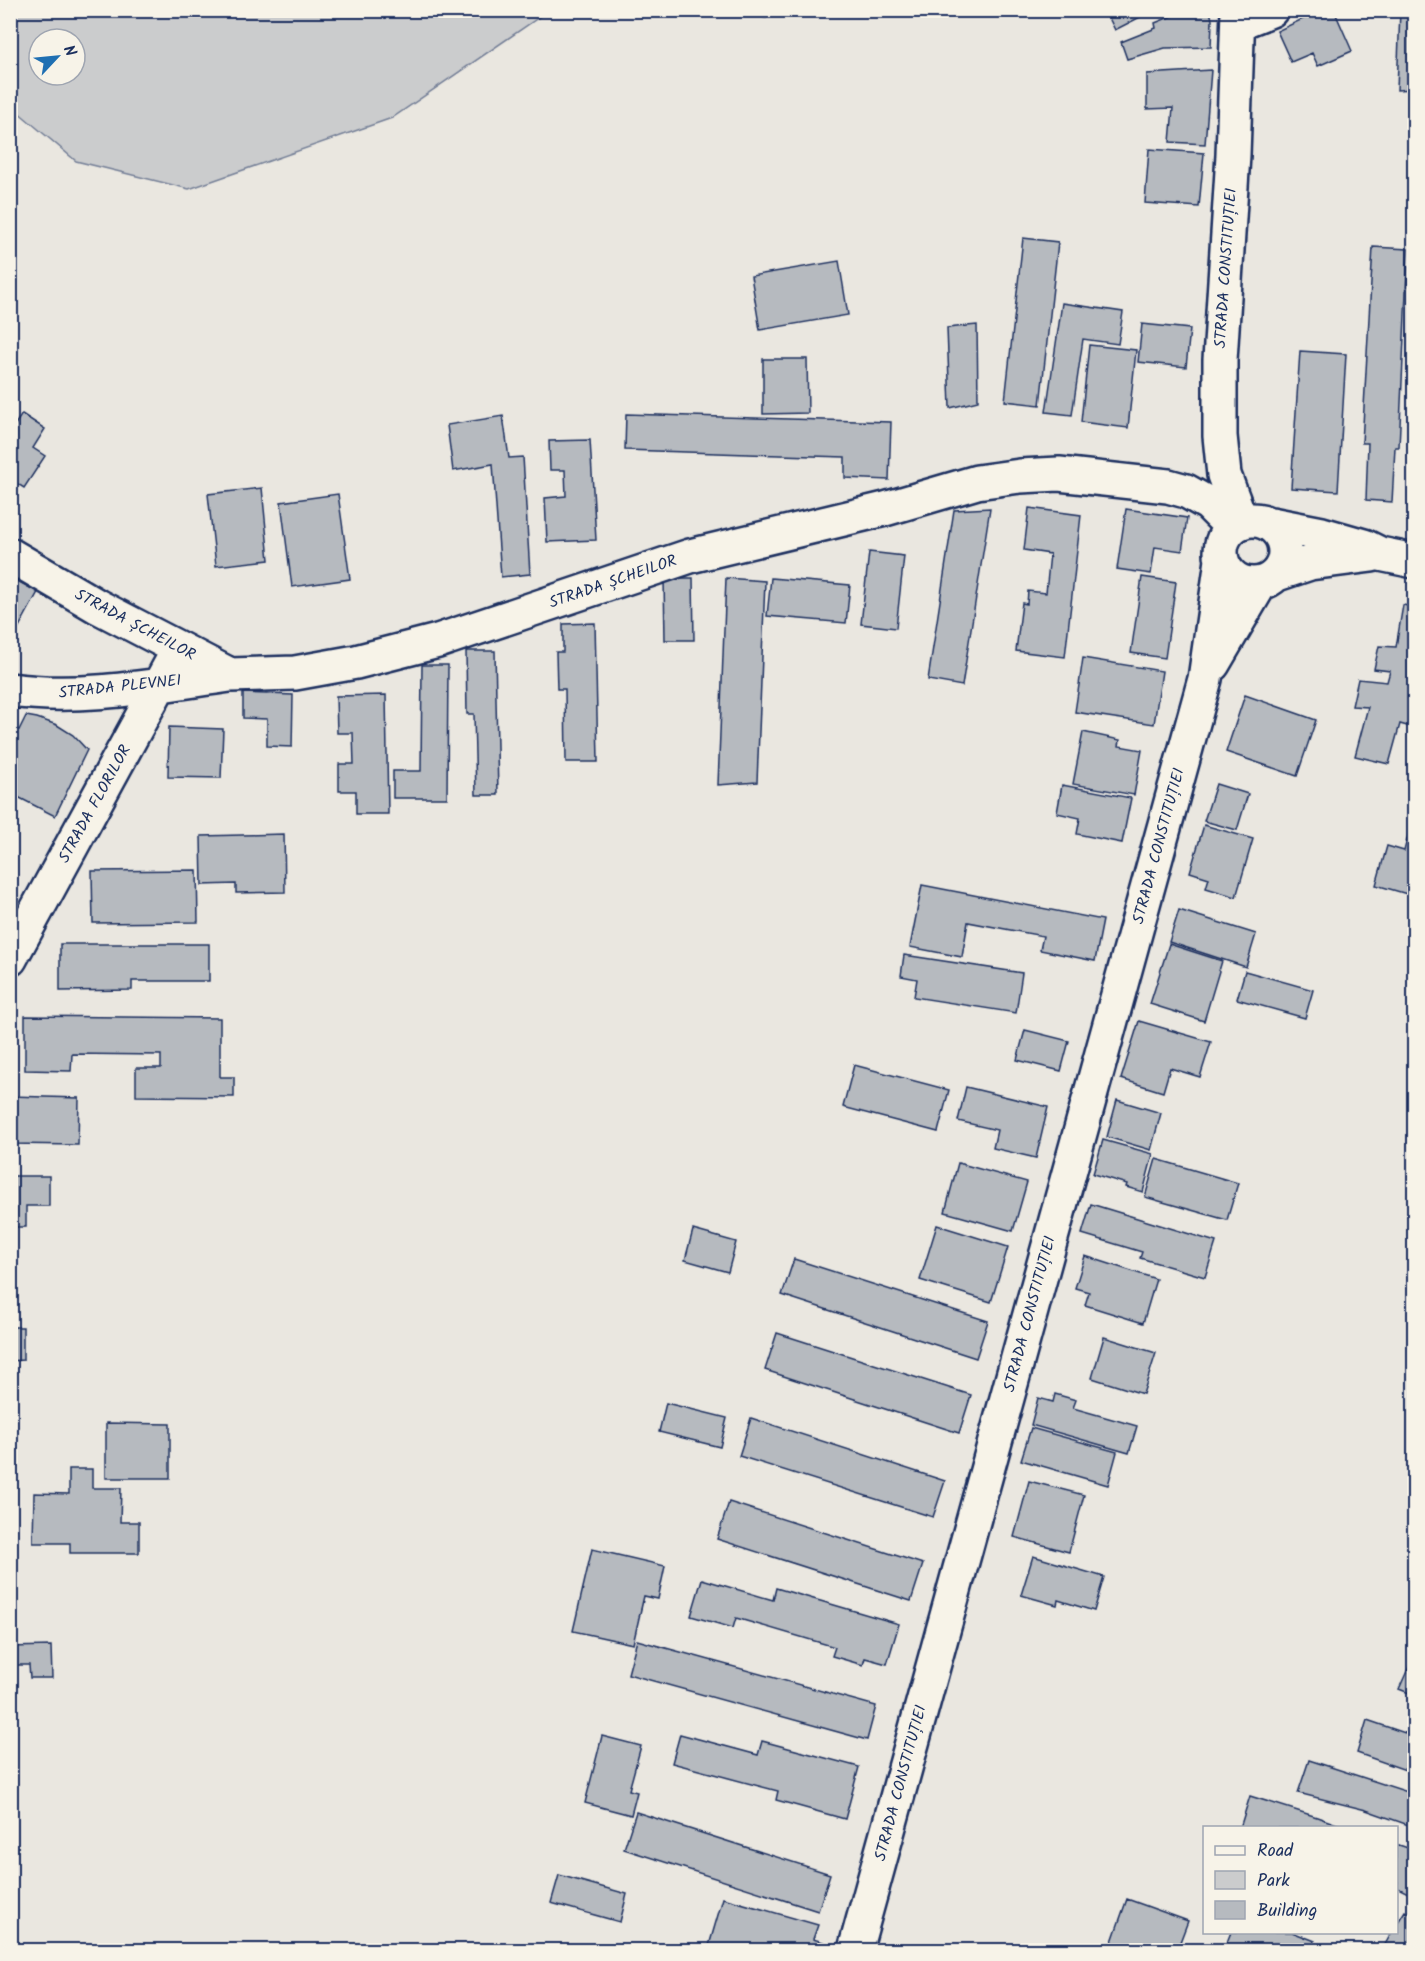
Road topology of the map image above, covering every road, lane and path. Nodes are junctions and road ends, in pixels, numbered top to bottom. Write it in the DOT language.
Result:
graph roads {
  1 [pos="1271,10"];
  2 [pos="1238,17"];
  3 [pos="1248,524"];
  4 [pos="1380,554"];
  5 [pos="10,555"];
  6 [pos="1222,560"];
  7 [pos="1414,561"];
  8 [pos="1269,579"];
  9 [pos="179,649"];
  10 [pos="230,675"];
  11 [pos="1205,679"];
  12 [pos="161,685"];
  13 [pos="10,690"];
  14 [pos="10,959"];
  15 [pos="855,1950"];
  1 -- 2 [label="street"];
  2 -- 3 [label="street, STRADA CONSTITUȚIEI"];
  3 -- 4 [label="street"];
  3 -- 6 [label="street"];
  3 -- 8 [label="street"];
  3 -- 10 [label="street, STRADA ȘCHEILOR"];
  4 -- 7 [label="street"];
  4 -- 8 [label="street"];
  5 -- 9 [label="street, STRADA ȘCHEILOR"];
  6 -- 8 [label="street"];
  6 -- 11 [label="street, STRADA CONSTITUȚIEI"];
  8 -- 11 [label="street, STRADA CONSTITUȚIEI"];
  9 -- 10 [label="street, STRADA ȘCHEILOR"];
  9 -- 12 [label="street, STRADA FLORILOR"];
  10 -- 12 [label="street, STRADA PLEVNEI"];
  11 -- 15 [label="street, STRADA CONSTITUȚIEI"];
  12 -- 13 [label="street, STRADA PLEVNEI"];
  12 -- 14 [label="street, STRADA FLORILOR"];
}
